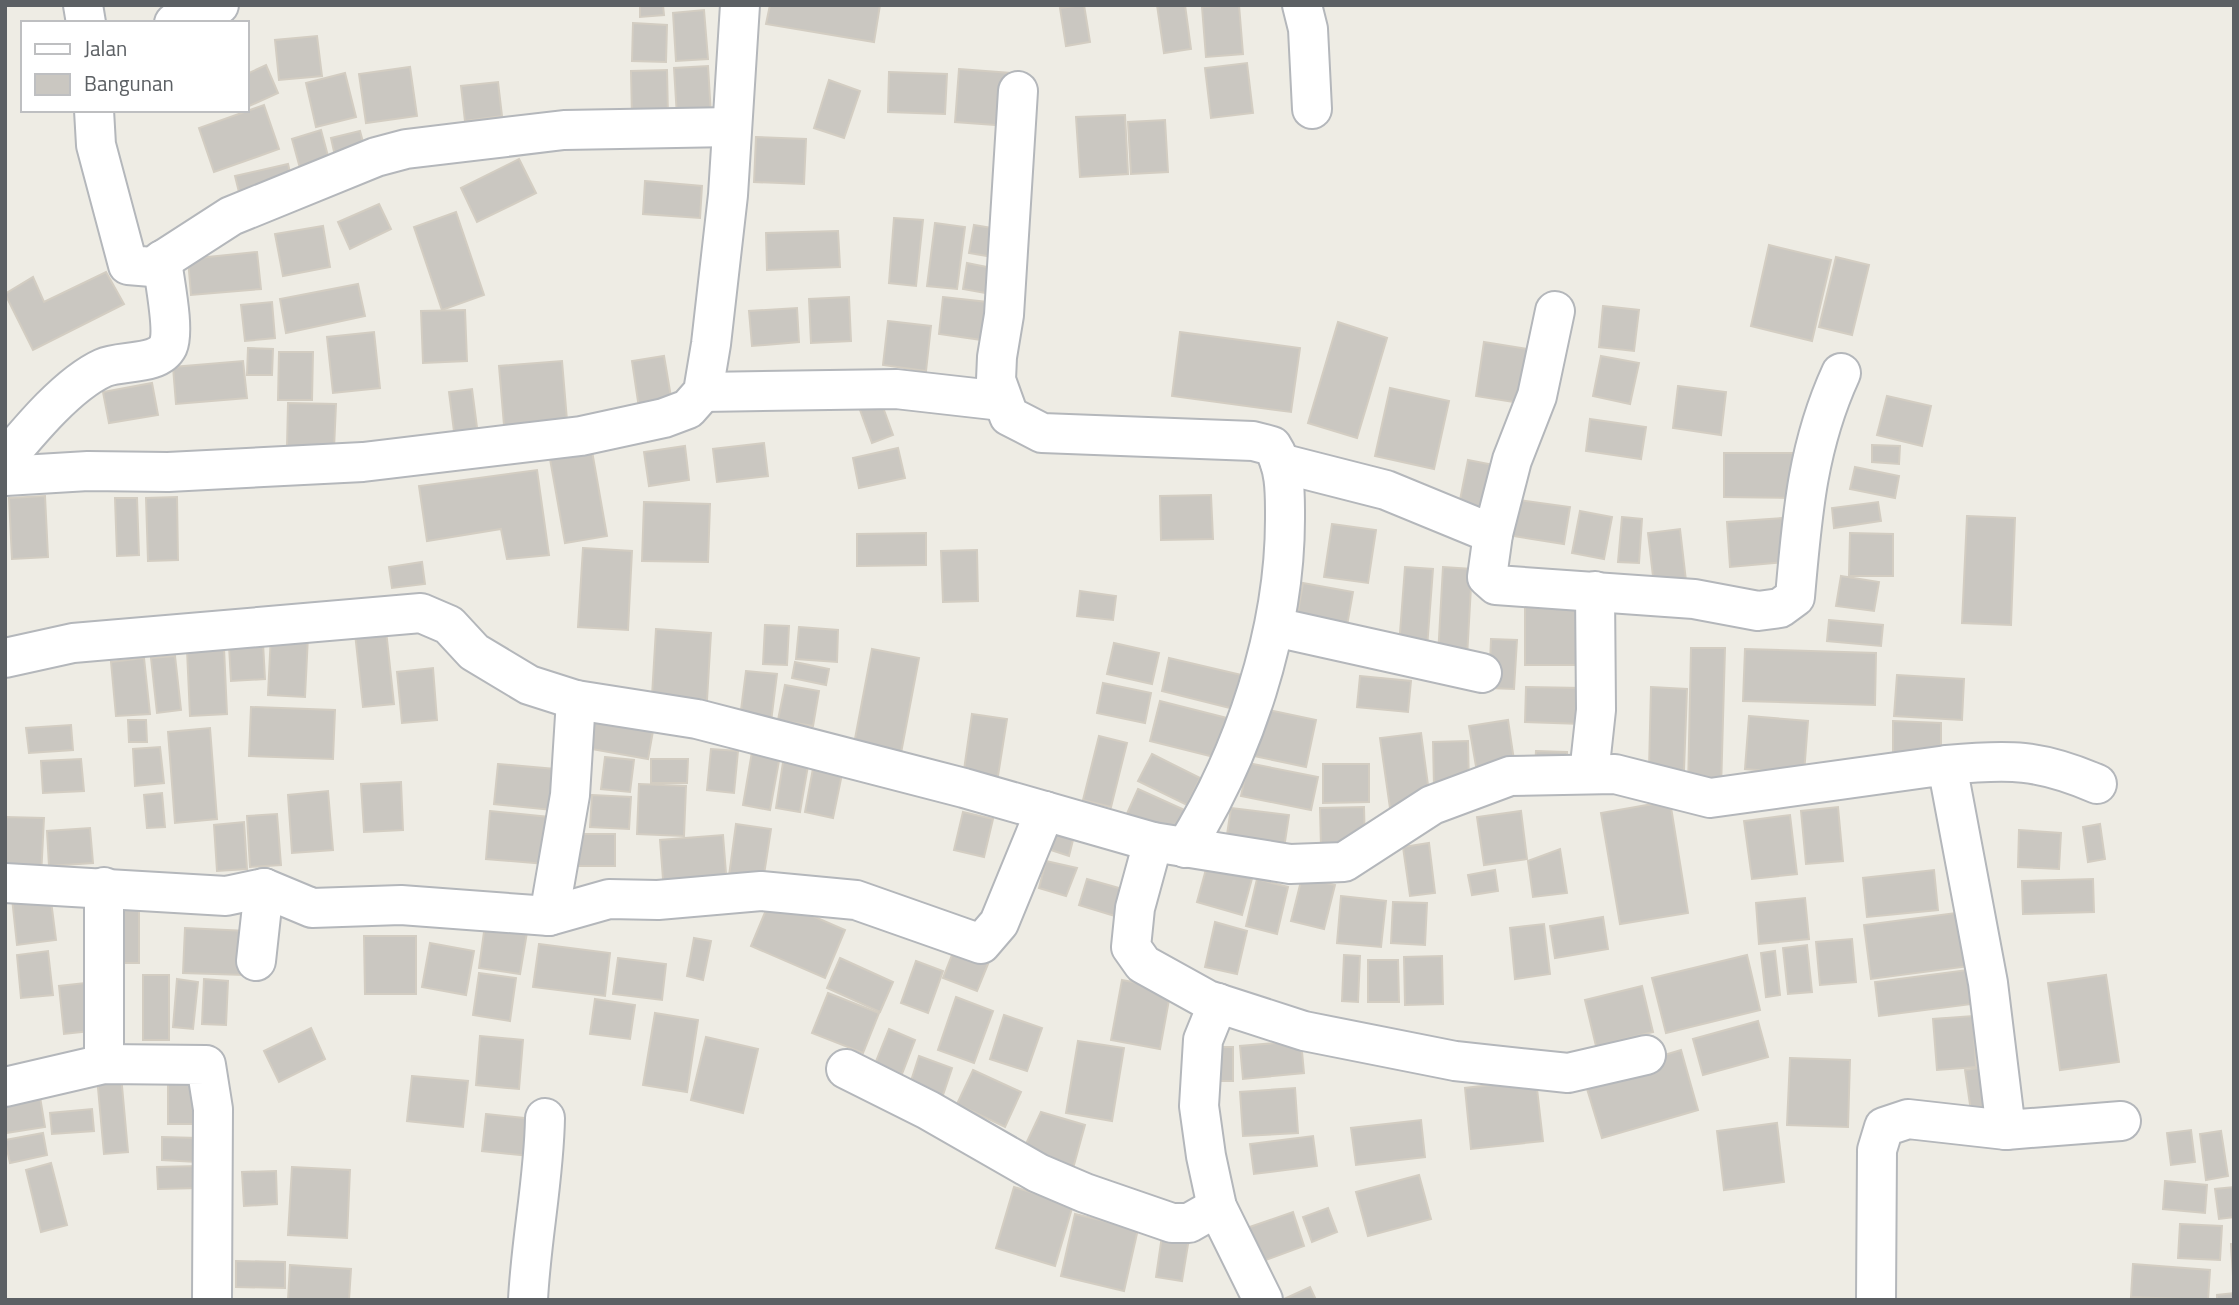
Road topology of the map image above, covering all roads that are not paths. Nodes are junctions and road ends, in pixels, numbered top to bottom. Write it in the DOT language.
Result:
graph roads {
  1 [pos="219,5"];
  2 [pos="740,5"];
  3 [pos="1302,5"];
  4 [pos="179,21"];
  5 [pos="1018,91"];
  6 [pos="1312,108"];
  7 [pos="94,112"];
  8 [pos="732,127"];
  9 [pos="162,260"];
  10 [pos="1555,311"];
  11 [pos="1841,373"];
  12 [pos="703,392"];
  13 [pos="1002,401"];
  14 [pos="5,460"];
  15 [pos="1280,463"];
  16 [pos="5,476"];
  17 [pos="1493,534"];
  18 [pos="1595,591"];
  19 [pos="1275,627"];
  20 [pos="5,658"];
  21 [pos="1482,673"];
  22 [pos="576,699"];
  23 [pos="1947,765"];
  24 [pos="1589,774"];
  25 [pos="2097,784"];
  26 [pos="1045,811"];
  27 [pos="1169,845"];
  28 [pos="5,883"];
  29 [pos="104,887"];
  30 [pos="264,888"];
  31 [pos="549,916"];
  32 [pos="256,961"];
  33 [pos="1218,1003"];
  34 [pos="1646,1055"];
  35 [pos="104,1064"];
  36 [pos="846,1069"];
  37 [pos="5,1087"];
  38 [pos="545,1118"];
  39 [pos="2121,1121"];
  40 [pos="2006,1130"];
  41 [pos="1217,1207"];
  42 [pos="212,1300"];
  43 [pos="528,1300"];
  44 [pos="1263,1300"];
  45 [pos="1876,1300"];
  1 -- 4 [label="street"];
  2 -- 8 [label="street"];
  3 -- 6 [label="street"];
  5 -- 13 [label="street"];
  7 -- 9 [label="street"];
  8 -- 9 [label="street"];
  8 -- 12 [label="street"];
  9 -- 14 [label="street"];
  10 -- 17 [label="street"];
  11 -- 18 [label="street"];
  12 -- 13 [label="street"];
  12 -- 16 [label="street"];
  13 -- 15 [label="street"];
  15 -- 17 [label="street"];
  15 -- 19 [label="street"];
  17 -- 18 [label="street"];
  18 -- 24 [label="street"];
  19 -- 21 [label="street"];
  19 -- 27 [label="street"];
  20 -- 22 [label="street"];
  22 -- 26 [label="street"];
  22 -- 31 [label="street"];
  23 -- 24 [label="street"];
  23 -- 25 [label="street"];
  23 -- 40 [label="street"];
  24 -- 27 [label="street"];
  26 -- 27 [label="street"];
  26 -- 31 [label="street"];
  27 -- 33 [label="street"];
  28 -- 29 [label="street"];
  29 -- 30 [label="street"];
  29 -- 35 [label="street"];
  30 -- 31 [label="street"];
  30 -- 32 [label="street"];
  33 -- 34 [label="street"];
  33 -- 41 [label="street"];
  35 -- 37 [label="street"];
  35 -- 42 [label="street"];
  36 -- 41 [label="street"];
  38 -- 43 [label="street"];
  39 -- 40 [label="street"];
  40 -- 45 [label="street"];
  41 -- 44 [label="street"];
}
